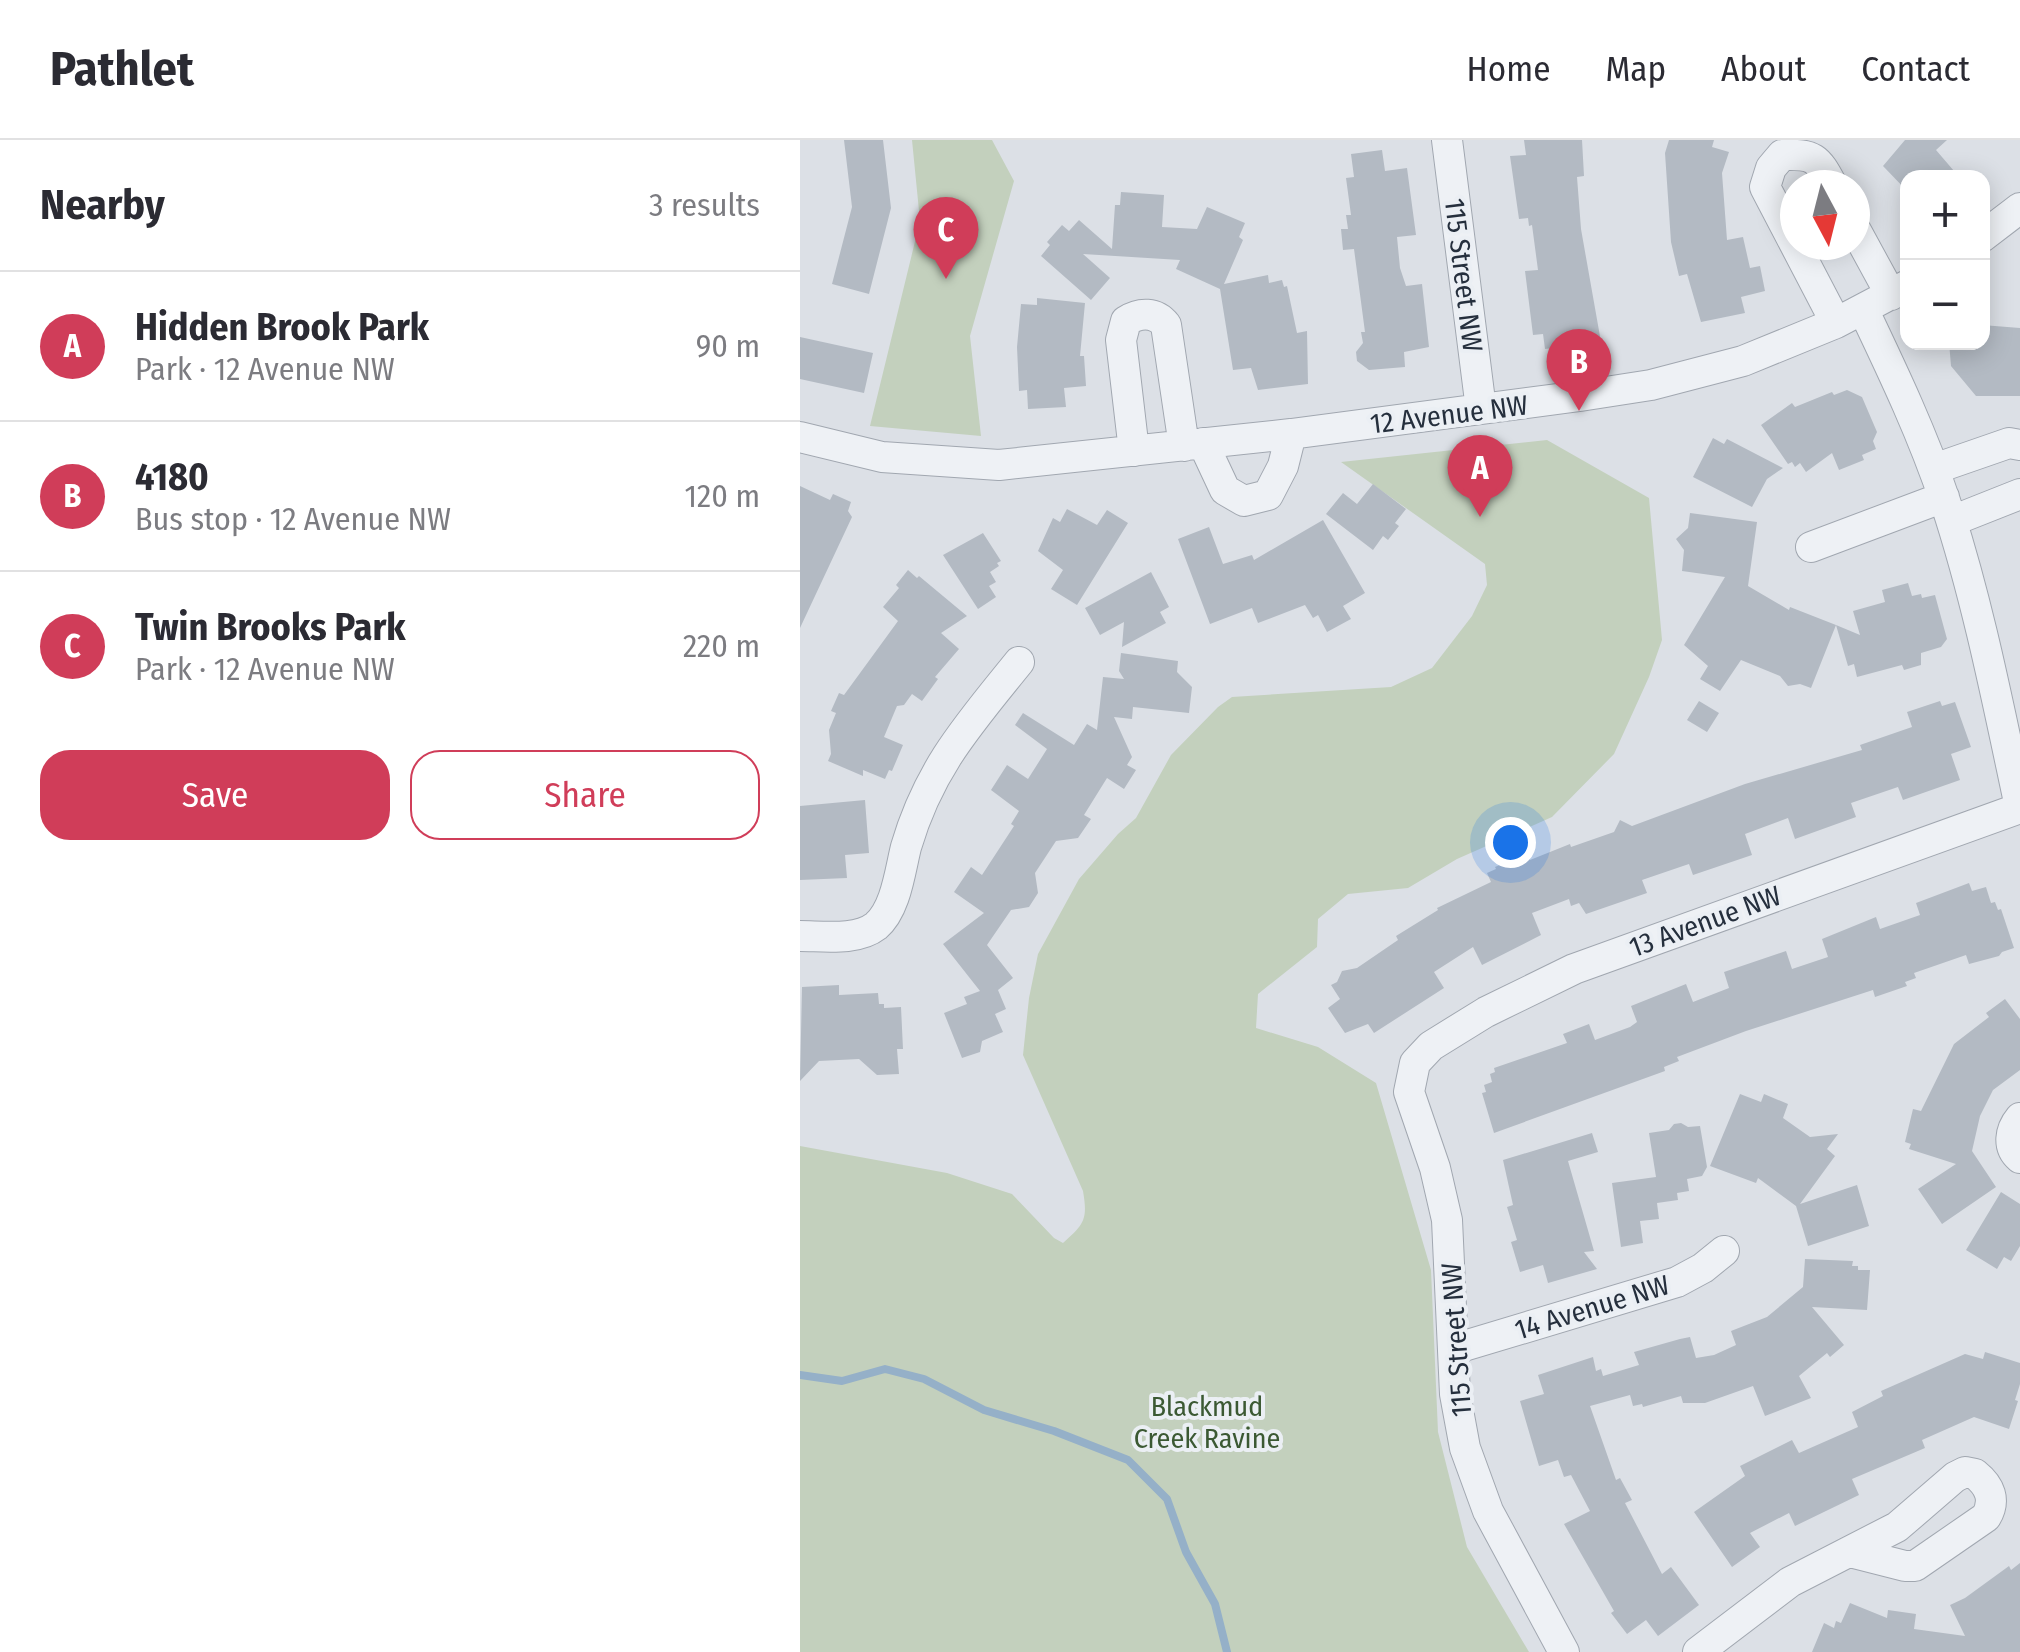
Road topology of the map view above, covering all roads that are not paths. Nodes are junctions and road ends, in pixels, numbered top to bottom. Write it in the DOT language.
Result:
graph roads {
  1 [pos="1447,140"];
  2 [pos="1824,170"];
  3 [pos="2020,208"];
  4 [pos="1780,210"];
  5 [pos="1990,231"];
  6 [pos="1870,249"];
  7 [pos="1813,260"];
  8 [pos="1900,290"];
  9 [pos="1850,316"];
  10 [pos="1481,410"];
  11 [pos="1291,434"];
  12 [pos="800,436"];
  13 [pos="1194,444"];
  14 [pos="2020,445"];
  15 [pos="1134,451"];
  16 [pos="2020,494"];
  17 [pos="1943,496"];
  18 [pos="1811,546"];
  19 [pos="1019,662"];
  20 [pos="2020,808"];
  21 [pos="800,936"];
  22 [pos="1411,1071"];
  23 [pos="2020,1118"];
  24 [pos="2020,1158"];
  25 [pos="1724,1251"];
  26 [pos="1454,1349"];
  27 [pos="1850,1552"];
  28 [pos="1564,1652"];
  29 [pos="1698,1652"];
  1 -- 10 [label="street, 115 Street NW"];
  2 -- 4 [label="street"];
  3 -- 5 [label="street"];
  6 -- 8 [label="street, 12 Avenue NW"];
  7 -- 9 [label="street"];
  8 -- 9 [label="street, 12 Avenue NW"];
  9 -- 10 [label="street, 12 Avenue NW"];
  9 -- 17 [label="street"];
  10 -- 11 [label="street, 12 Avenue NW"];
  11 -- 13 [label="street, 12 Avenue NW"];
  11 -- 13 [label="street"];
  12 -- 15 [label="street, 12 Avenue NW"];
  13 -- 15 [label="street, 12 Avenue NW"];
  13 -- 15 [label="street"];
  14 -- 17 [label="street"];
  16 -- 17 [label="street"];
  17 -- 18 [label="street"];
  17 -- 20 [label="street"];
  19 -- 21 [label="street"];
  20 -- 22 [label="street, 13 Avenue NW"];
  22 -- 26 [label="street, 115 Street NW"];
  23 -- 24 [label="street"];
  25 -- 26 [label="street, 14 Avenue NW"];
  26 -- 28 [label="street, 115 Street NW"];
  27 -- 29 [label="street"];
}
